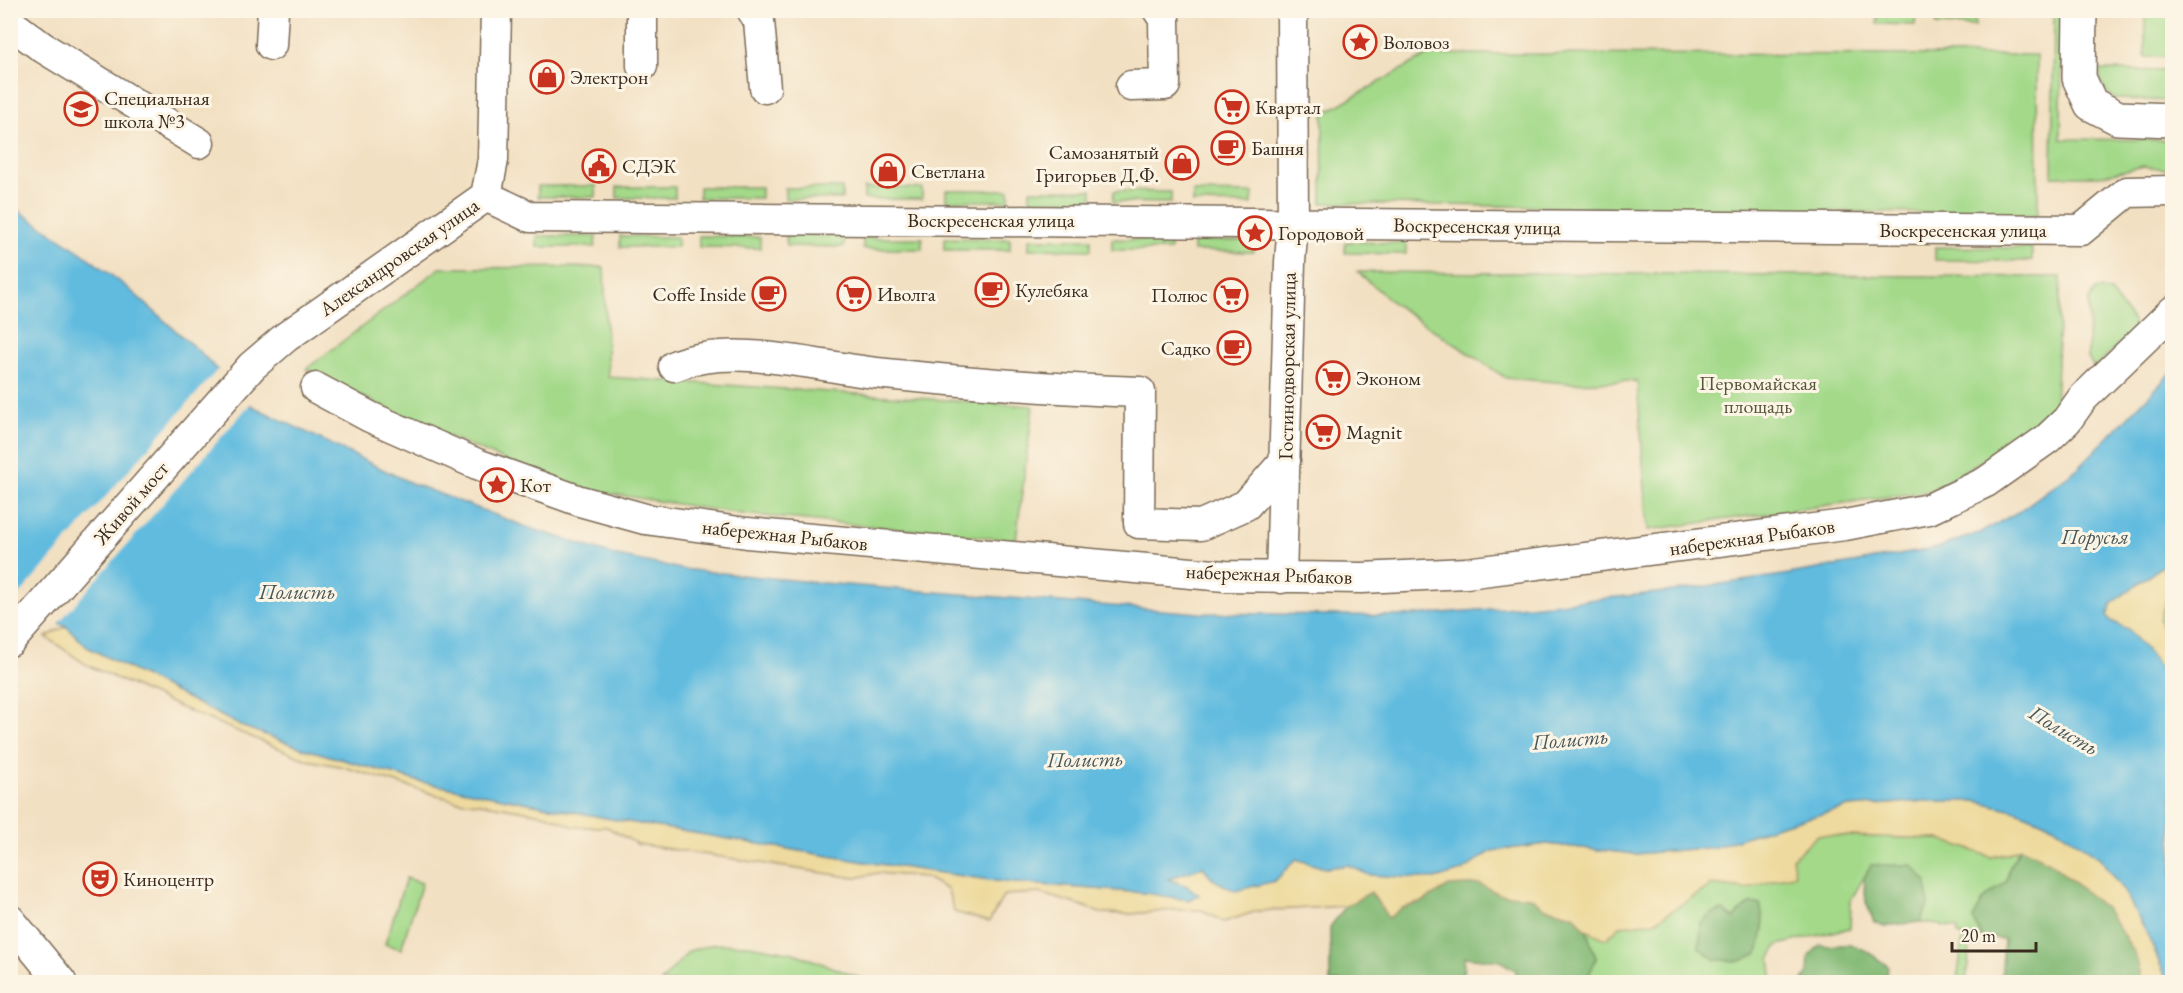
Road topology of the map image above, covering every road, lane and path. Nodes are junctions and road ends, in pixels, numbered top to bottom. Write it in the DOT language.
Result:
graph roads {
  1 [pos="273,10"];
  2 [pos="496,10"];
  3 [pos="642,10"];
  4 [pos="752,10"];
  5 [pos="1158,10"];
  6 [pos="1292,10"];
  7 [pos="2080,10"];
  8 [pos="10,22"];
  9 [pos="271,45"];
  10 [pos="642,66"];
  11 [pos="1131,86"];
  12 [pos="765,88"];
  13 [pos="2172,120"];
  14 [pos="199,143"];
  15 [pos="2172,191"];
  16 [pos="486,196"];
  17 [pos="1293,222"];
  18 [pos="2172,312"];
  19 [pos="252,366"];
  20 [pos="674,366"];
  21 [pos="316,388"];
  22 [pos="1285,461"];
  23 [pos="1281,578"];
  24 [pos="10,641"];
  25 [pos="10,920"];
  26 [pos="61,982"];
  1 -- 9 [label="street"];
  2 -- 16 [label="street, Александровская улица"];
  3 -- 10 [label="street"];
  4 -- 12 [label="street"];
  5 -- 11 [label="street"];
  6 -- 17 [label="street, Гостинодворская улица"];
  7 -- 13 [label="main road"];
  8 -- 14 [label="street"];
  15 -- 17 [label="street, Воскресенская улица"];
  16 -- 17 [label="street, Воскресенская улица"];
  16 -- 19 [label="street, Александровская улица"];
  17 -- 22 [label="street, Гостинодворская улица"];
  18 -- 23 [label="street, набережная Рыбаков"];
  19 -- 24 [label="street, Живой мост"];
  20 -- 22 [label="street"];
  21 -- 23 [label="street, набережная Рыбаков"];
  22 -- 23 [label="street, Гостинодворская улица"];
  25 -- 26 [label="street"];
}
